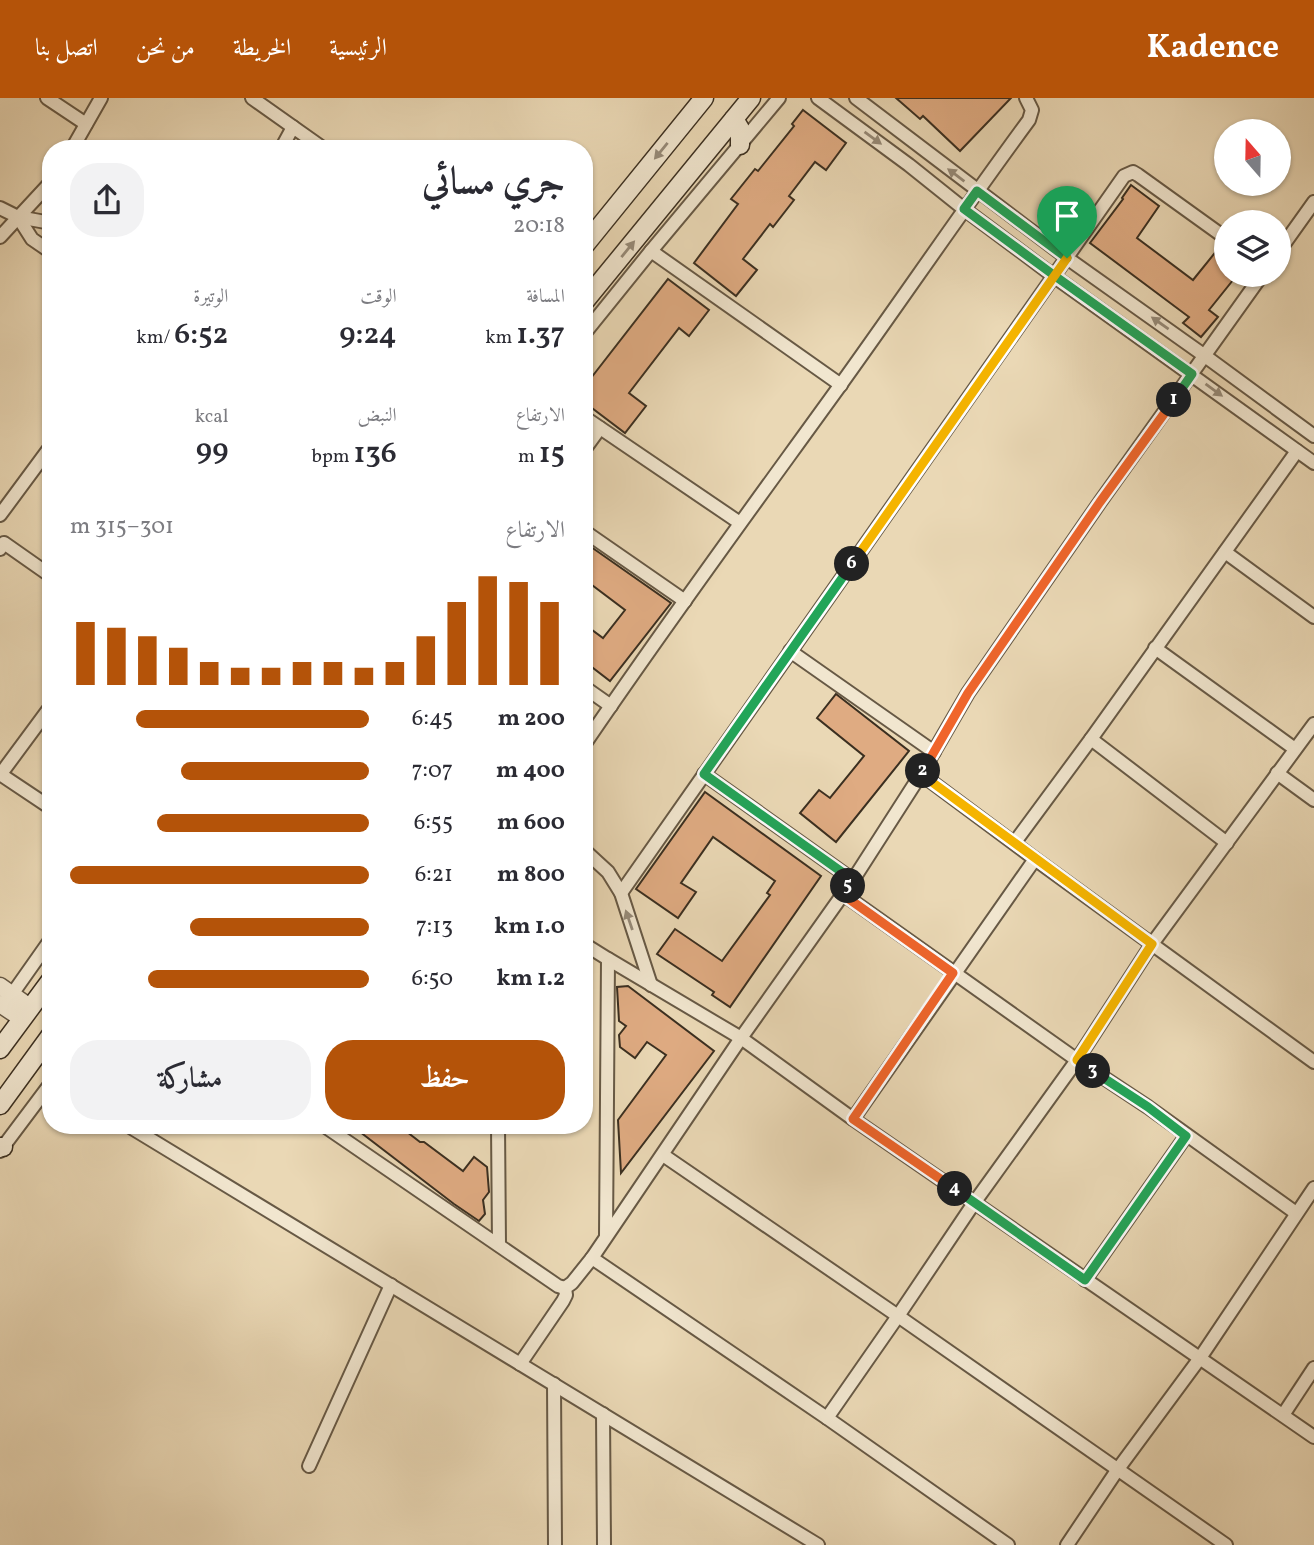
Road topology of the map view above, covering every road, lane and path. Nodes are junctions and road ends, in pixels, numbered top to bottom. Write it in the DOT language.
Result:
graph roads {
  1 [pos="47,98"];
  2 [pos="101,98"];
  3 [pos="252,98"];
  4 [pos="704,98"];
  5 [pos="751,98"];
  6 [pos="779,98"];
  7 [pos="818,98"];
  8 [pos="856,98"];
  9 [pos="1026,98"];
  10 [pos="734,119"];
  11 [pos="86,124"];
  12 [pos="293,127"];
  13 [pos="77,140"];
  14 [pos="286,140"];
  15 [pos="311,140"];
  16 [pos="740,145"];
  17 [pos="977,191"];
  18 [pos="42,194"];
  19 [pos="1314,202"];
  20 [pos="0,208"];
  21 [pos="964,209"];
  22 [pos="18,217"];
  23 [pos="42,221"];
  24 [pos="1214,230"];
  25 [pos="1291,234"];
  26 [pos="593,235"];
  27 [pos="0,237"];
  28 [pos="42,246"];
  29 [pos="651,251"];
  30 [pos="1067,258"];
  31 [pos="1055,276"];
  32 [pos="1254,287"];
  33 [pos="593,291"];
  34 [pos="593,323"];
  35 [pos="1205,356"];
  36 [pos="1192,374"];
  37 [pos="841,384"];
  38 [pos="593,423"];
  39 [pos="600,428"];
  40 [pos="1312,431"];
  41 [pos="593,438"];
  42 [pos="1297,451"];
  43 [pos="42,458"];
  44 [pos="1314,463"];
  45 [pos="0,515"];
  46 [pos="740,523"];
  47 [pos="593,537"];
  48 [pos="1,544"];
  49 [pos="1225,552"];
  50 [pos="42,570"];
  51 [pos="685,601"];
  52 [pos="1314,617"];
  53 [pos="1155,648"];
  54 [pos="790,651"];
  55 [pos="593,693"];
  56 [pos="611,706"];
  57 [pos="42,718"];
  58 [pos="1314,724"];
  59 [pos="593,732"];
  60 [pos="1091,739"];
  61 [pos="1295,749"];
  62 [pos="934,752"];
  63 [pos="0,774"];
  64 [pos="704,774"];
  65 [pos="921,774"];
  66 [pos="1278,774"];
  67 [pos="1314,800"];
  68 [pos="42,802"];
  69 [pos="1015,842"];
  70 [pos="1227,843"];
  71 [pos="593,858"];
  72 [pos="1035,859"];
  73 [pos="853,880"];
  74 [pos="621,894"];
  75 [pos="842,894"];
  76 [pos="1152,944"];
  77 [pos="593,950"];
  78 [pos="42,951"];
  79 [pos="608,959"];
  80 [pos="953,973"];
  81 [pos="650,985"];
  82 [pos="42,993"];
  83 [pos="3,1001"];
  84 [pos="27,1014"];
  85 [pos="741,1038"];
  86 [pos="42,1047"];
  87 [pos="0,1049"];
  88 [pos="1077,1060"];
  89 [pos="1314,1062"];
  90 [pos="42,1095"];
  91 [pos="0,1105"];
  92 [pos="853,1119"];
  93 [pos="142,1134"];
  94 [pos="336,1134"];
  95 [pos="498,1134"];
  96 [pos="1186,1136"];
  97 [pos="1,1148"];
  98 [pos="663,1155"];
  99 [pos="1314,1188"];
  100 [pos="974,1203"];
  101 [pos="1300,1209"];
  102 [pos="1314,1212"];
  103 [pos="606,1236"];
  104 [pos="499,1245"];
  105 [pos="592,1258"];
  106 [pos="1085,1280"];
  107 [pos="391,1285"];
  108 [pos="565,1288"];
  109 [pos="898,1316"];
  110 [pos="1200,1358"];
  111 [pos="520,1364"];
  112 [pos="1314,1368"];
  113 [pos="554,1384"];
  114 [pos="603,1414"];
  115 [pos="1283,1415"];
  116 [pos="827,1418"];
  117 [pos="1314,1437"];
  118 [pos="309,1466"];
  119 [pos="1118,1469"];
  120 [pos="555,1545"];
  121 [pos="604,1545"];
  122 [pos="817,1545"];
  123 [pos="1008,1545"];
  124 [pos="1067,1545"];
  125 [pos="1226,1545"];
  1 -- 11 [label="street"];
  2 -- 11 [label="street"];
  3 -- 12 [label="street"];
  4 -- 26 [label="main road, one-way"];
  5 -- 10 [label="main road"];
  6 -- 16 [label="street"];
  7 -- 21 [label="street, one-way"];
  17 -- 8 [label="street, one-way"];
  9 -- 17 [label="street"];
  10 -- 16 [label="main road"];
  33 -- 10 [label="main road, one-way"];
  11 -- 13 [label="street"];
  12 -- 14 [label="street"];
  12 -- 15 [label="street"];
  16 -- 29 [label="street"];
  17 -- 21 [label="street"];
  17 -- 30 [label="street"];
  18 -- 22 [label="street"];
  19 -- 25 [label="street"];
  20 -- 22 [label="street"];
  21 -- 31 [label="street"];
  21 -- 37 [label="street"];
  22 -- 23 [label="street"];
  22 -- 27 [label="street"];
  22 -- 28 [label="street"];
  24 -- 30 [label="street"];
  29 -- 34 [label="street"];
  29 -- 37 [label="street"];
  30 -- 31 [label="street"];
  35 -- 30 [label="street, one-way"];
  31 -- 36 [label="street"];
  31 -- 54 [label="street"];
  32 -- 35 [label="street"];
  35 -- 36 [label="street"];
  35 -- 40 [label="street"];
  36 -- 42 [label="street, one-way"];
  36 -- 62 [label="street"];
  37 -- 46 [label="street"];
  38 -- 39 [label="street"];
  39 -- 41 [label="street"];
  39 -- 46 [label="street"];
  42 -- 44 [label="street"];
  42 -- 49 [label="street"];
  43 -- 45 [label="street"];
  46 -- 51 [label="street"];
  47 -- 51 [label="street"];
  48 -- 50 [label="street"];
  49 -- 52 [label="street"];
  49 -- 53 [label="street"];
  51 -- 56 [label="street"];
  53 -- 60 [label="street"];
  53 -- 61 [label="street"];
  54 -- 62 [label="street"];
  54 -- 64 [label="street"];
  55 -- 56 [label="street"];
  56 -- 59 [label="street"];
  57 -- 63 [label="street"];
  58 -- 61 [label="street"];
  60 -- 69 [label="street"];
  60 -- 70 [label="street"];
  61 -- 66 [label="street"];
  62 -- 65 [label="street"];
  63 -- 68 [label="street"];
  64 -- 73 [label="street"];
  64 -- 74 [label="street"];
  65 -- 69 [label="street"];
  65 -- 73 [label="street"];
  66 -- 67 [label="street"];
  66 -- 70 [label="street"];
  69 -- 72 [label="street"];
  70 -- 76 [label="street"];
  71 -- 74 [label="street"];
  72 -- 76 [label="street"];
  72 -- 80 [label="street"];
  73 -- 75 [label="street"];
  81 -- 74 [label="street, one-way"];
  75 -- 80 [label="street"];
  75 -- 85 [label="street"];
  76 -- 88 [label="street"];
  76 -- 89 [label="street"];
  77 -- 79 [label="street"];
  78 -- 83 [label="street"];
  79 -- 81 [label="street"];
  79 -- 103 [label="street"];
  80 -- 88 [label="street"];
  80 -- 92 [label="street"];
  81 -- 85 [label="street"];
  82 -- 84 [label="main road"];
  83 -- 84 [label="street"];
  84 -- 87 [label="main road"];
  85 -- 92 [label="street"];
  85 -- 98 [label="street"];
  86 -- 91 [label="main road"];
  88 -- 96 [label="street"];
  88 -- 100 [label="street"];
  90 -- 97 [label="street"];
  92 -- 100 [label="street"];
  93 -- 107 [label="street"];
  94 -- 104 [label="street"];
  95 -- 104 [label="street"];
  96 -- 101 [label="street"];
  96 -- 106 [label="street"];
  98 -- 103 [label="street"];
  98 -- 109 [label="street"];
  99 -- 101 [label="street"];
  100 -- 106 [label="street"];
  100 -- 109 [label="street"];
  101 -- 102 [label="street"];
  101 -- 110 [label="street"];
  103 -- 105 [label="street"];
  104 -- 108 [label="street"];
  105 -- 108 [label="street"];
  105 -- 116 [label="street"];
  106 -- 110 [label="street"];
  107 -- 111 [label="street"];
  107 -- 118 [label="street"];
  108 -- 111 [label="street"];
  109 -- 116 [label="street"];
  109 -- 119 [label="street"];
  110 -- 115 [label="street"];
  110 -- 119 [label="street"];
  111 -- 113 [label="street"];
  112 -- 115 [label="street"];
  113 -- 114 [label="street"];
  113 -- 120 [label="street"];
  114 -- 121 [label="street"];
  114 -- 122 [label="street"];
  115 -- 117 [label="street"];
  116 -- 123 [label="street"];
  119 -- 124 [label="street"];
  119 -- 125 [label="street"];
}
